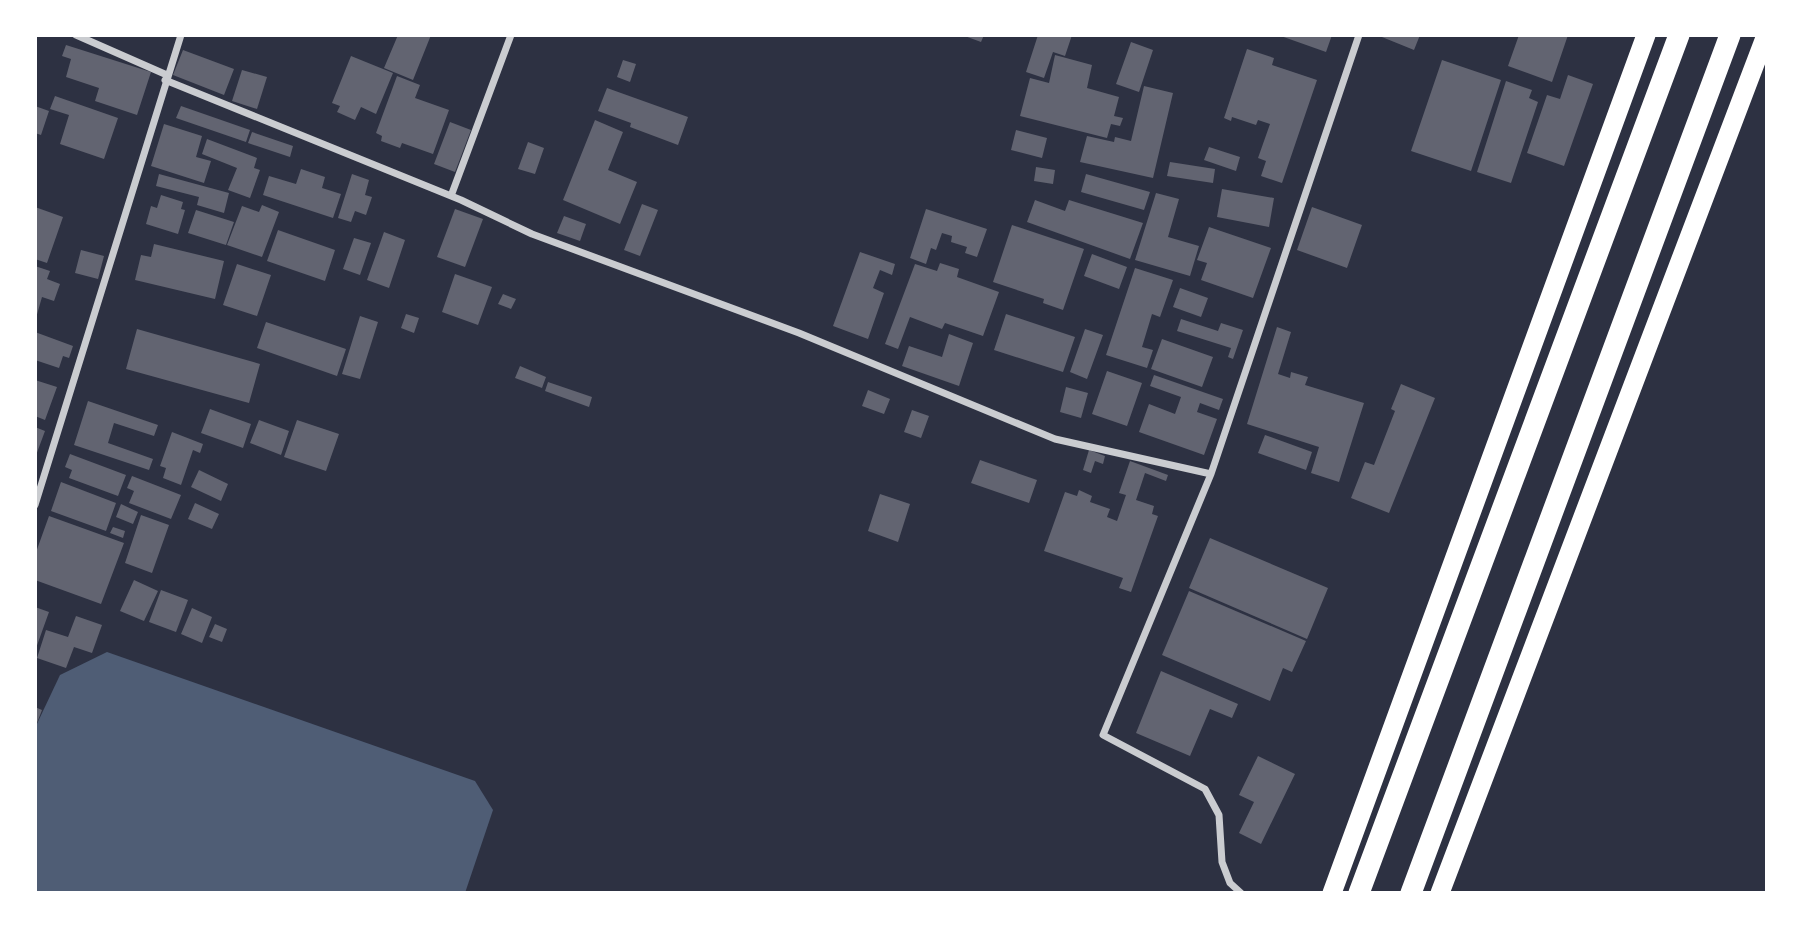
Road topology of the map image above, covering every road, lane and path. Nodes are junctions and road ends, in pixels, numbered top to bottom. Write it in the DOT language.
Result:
graph roads {
  1 [pos="76,35"];
  2 [pos="181,35"];
  3 [pos="511,35"];
  4 [pos="1359,35"];
  5 [pos="1646,35"];
  6 [pos="1679,35"];
  7 [pos="1730,35"];
  8 [pos="1766,35"];
  9 [pos="166,78"];
  10 [pos="451,197"];
  11 [pos="1211,474"];
  12 [pos="35,505"];
  13 [pos="1241,893"];
  14 [pos="1332,893"];
  15 [pos="1358,893"];
  16 [pos="1410,893"];
  17 [pos="1440,893"];
  1 -- 9 [label="street"];
  2 -- 9 [label="street"];
  3 -- 10 [label="street"];
  4 -- 11 [label="street"];
  5 -- 14 [label="highway"];
  6 -- 15 [label="highway"];
  7 -- 16 [label="highway"];
  8 -- 17 [label="highway"];
  9 -- 10 [label="street"];
  9 -- 12 [label="street"];
  10 -- 11 [label="street"];
  11 -- 13 [label="street"];
}
